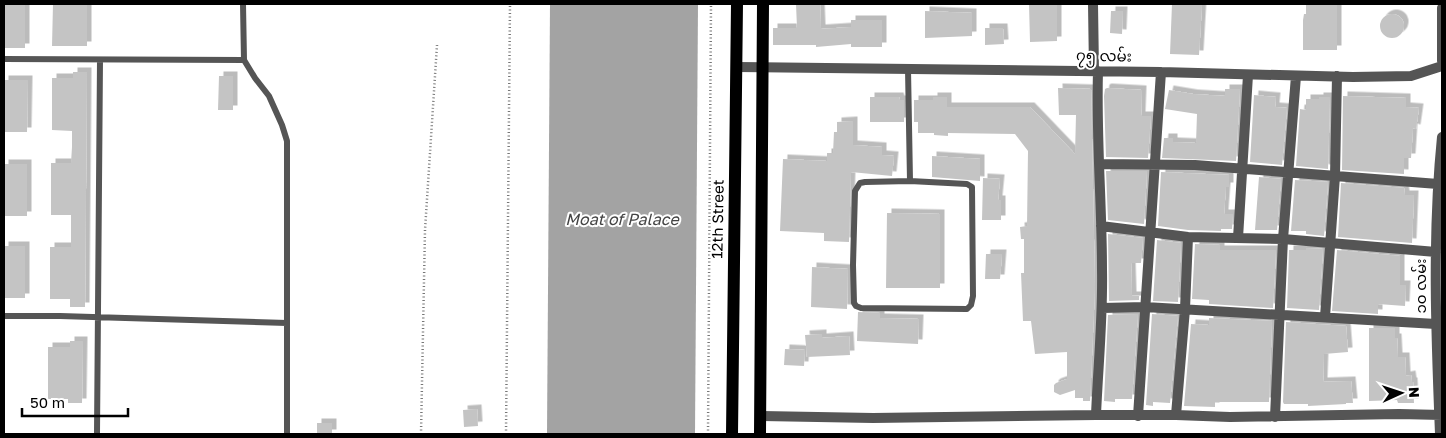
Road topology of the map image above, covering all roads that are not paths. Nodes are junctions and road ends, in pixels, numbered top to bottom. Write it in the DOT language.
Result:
graph roads {
  1 [pos="243,4"];
  2 [pos="737,4"];
  3 [pos="763,4"];
  4 [pos="1093,4"];
  5 [pos="1442,8"];
  6 [pos="4,59"];
  7 [pos="100,60"];
  8 [pos="244,60"];
  9 [pos="1442,61"];
  10 [pos="1442,66"];
  11 [pos="736,67"];
  12 [pos="763,68"];
  13 [pos="908,69"];
  14 [pos="1096,71"];
  15 [pos="1161,72"];
  16 [pos="1248,75"];
  17 [pos="1296,76"];
  18 [pos="1337,76"];
  19 [pos="1442,137"];
  20 [pos="1099,164"];
  21 [pos="1155,164"];
  22 [pos="1243,169"];
  23 [pos="1288,173"];
  24 [pos="1335,176"];
  25 [pos="910,181"];
  26 [pos="1438,184"];
  27 [pos="1440,215"];
  28 [pos="1101,226"];
  29 [pos="1150,231"];
  30 [pos="1188,237"];
  31 [pos="1238,238"];
  32 [pos="1283,239"];
  33 [pos="1330,244"];
  34 [pos="1436,252"];
  35 [pos="1145,307"];
  36 [pos="1102,308"];
  37 [pos="1185,309"];
  38 [pos="1279,315"];
  39 [pos="4,316"];
  40 [pos="98,318"];
  41 [pos="1325,318"];
  42 [pos="287,323"];
  43 [pos="1436,324"];
  44 [pos="1439,360"];
  45 [pos="1096,415"];
  46 [pos="1176,415"];
  47 [pos="1441,415"];
  48 [pos="760,416"];
  49 [pos="1138,416"];
  50 [pos="1275,417"];
  51 [pos="97,434"];
  52 [pos="287,434"];
  53 [pos="732,434"];
  54 [pos="760,434"];
  55 [pos="1440,434"];
  1 -- 8 [label="lane"];
  2 -- 11 [label="main road, 12th Street"];
  3 -- 12 [label="main road"];
  4 -- 14 [label="street"];
  5 -- 9 [label="street"];
  6 -- 7 [label="lane"];
  7 -- 8 [label="lane"];
  7 -- 40 [label="lane"];
  8 -- 42 [label="lane"];
  10 -- 18 [label="street, ၇၅ လမ်း"];
  11 -- 12 [label="street, ၇၅ လမ်း"];
  11 -- 53 [label="main road, 12th Street"];
  12 -- 13 [label="street, ၇၅ လမ်း"];
  12 -- 48 [label="main road"];
  13 -- 14 [label="street, ၇၅ လမ်း"];
  13 -- 25 [label="lane"];
  14 -- 15 [label="street, ၇၅ လမ်း"];
  14 -- 20 [label="street"];
  15 -- 16 [label="street, ၇၅ လမ်း"];
  15 -- 21 [label="street"];
  16 -- 17 [label="street, ၇၅ လမ်း"];
  16 -- 22 [label="street"];
  17 -- 18 [label="street, ၇၅ လမ်း"];
  17 -- 23 [label="street"];
  18 -- 24 [label="street"];
  19 -- 26 [label="street, ၁၀ လမ်း"];
  20 -- 21 [label="street"];
  20 -- 28 [label="street"];
  21 -- 22 [label="street"];
  21 -- 29 [label="street"];
  22 -- 23 [label="street"];
  22 -- 31 [label="street"];
  23 -- 24 [label="street"];
  23 -- 32 [label="street"];
  24 -- 26 [label="street"];
  24 -- 33 [label="street"];
  25 -- 25 [label="lane"];
  26 -- 27 [label="street, ၁၀ လမ်း"];
  27 -- 34 [label="street, ၁၀ လမ်း"];
  28 -- 29 [label="street"];
  28 -- 36 [label="street"];
  29 -- 30 [label="street"];
  29 -- 35 [label="street"];
  30 -- 31 [label="street"];
  30 -- 37 [label="street"];
  31 -- 32 [label="street"];
  32 -- 33 [label="street"];
  32 -- 38 [label="street"];
  33 -- 34 [label="street"];
  33 -- 41 [label="street"];
  34 -- 43 [label="street, ၁၀ လမ်း"];
  35 -- 36 [label="street"];
  35 -- 37 [label="street"];
  35 -- 49 [label="street"];
  36 -- 45 [label="street"];
  37 -- 38 [label="street"];
  37 -- 46 [label="street"];
  38 -- 41 [label="street"];
  38 -- 50 [label="street"];
  39 -- 40 [label="lane"];
  40 -- 42 [label="lane"];
  40 -- 51 [label="lane"];
  41 -- 43 [label="street"];
  42 -- 52 [label="lane"];
  43 -- 44 [label="street, ၁၀ လမ်း"];
  44 -- 47 [label="street, ၁၀ လမ်း"];
  45 -- 48 [label="street"];
  45 -- 49 [label="street"];
  46 -- 49 [label="street"];
  46 -- 50 [label="street"];
  47 -- 50 [label="street"];
  47 -- 55 [label="street, ၁၀ လမ်း"];
  48 -- 54 [label="main road"];
}
